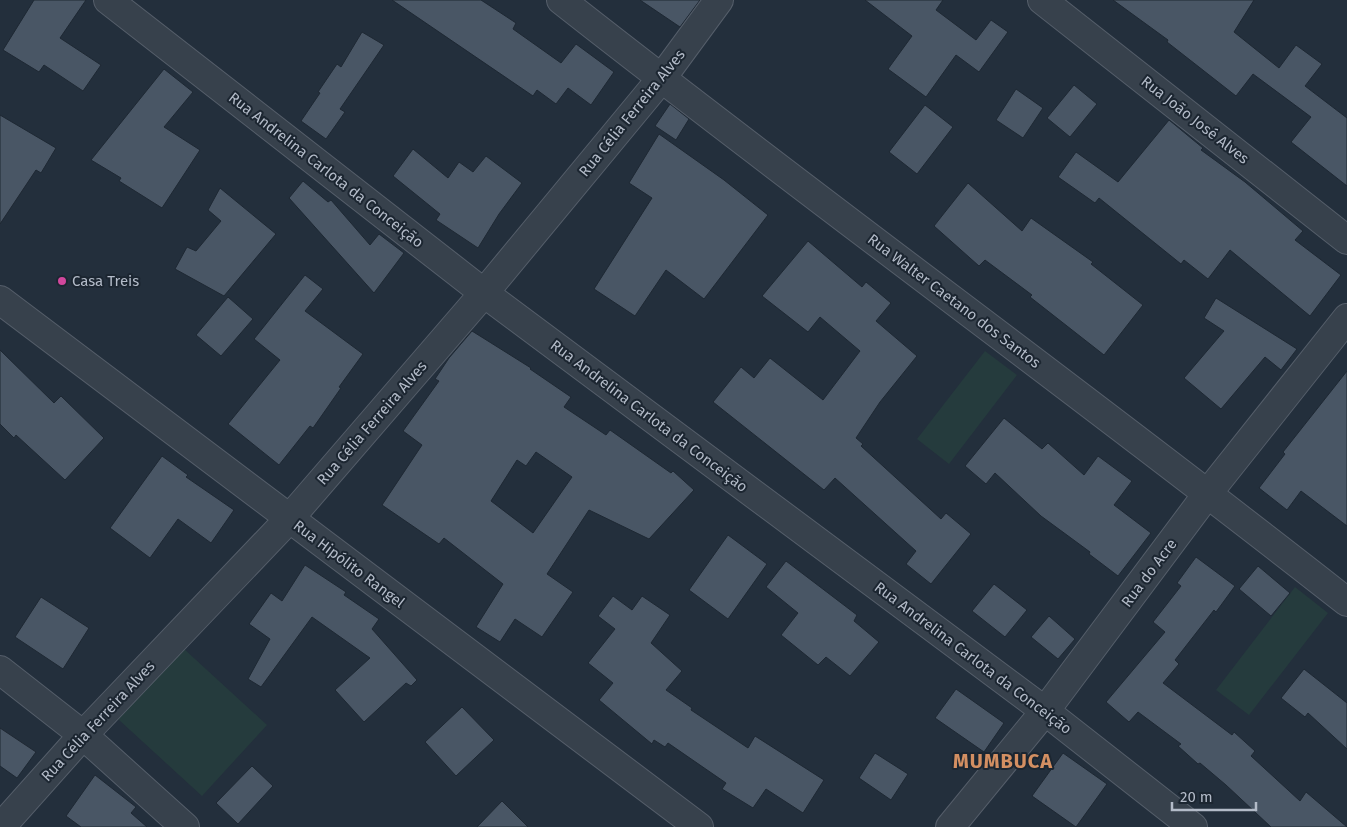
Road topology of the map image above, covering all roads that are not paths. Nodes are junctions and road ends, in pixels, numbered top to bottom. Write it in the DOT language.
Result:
graph roads {
  1 [pos="108,0"];
  2 [pos="560,0"];
  3 [pos="719,0"];
  4 [pos="1042,0"];
  5 [pos="661,79"];
  6 [pos="1347,240"];
  7 [pos="484,293"];
  8 [pos="0,300"];
  9 [pos="1347,318"];
  10 [pos="1208,493"];
  11 [pos="289,519"];
  12 [pos="1347,602"];
  13 [pos="0,670"];
  14 [pos="1045,711"];
  15 [pos="83,735"];
  16 [pos="1,827"];
  17 [pos="185,827"];
  18 [pos="699,827"];
  19 [pos="950,827"];
  20 [pos="1193,827"];
  1 -- 7 [label="street, Rua Andrelina Carlota da Conceição"];
  2 -- 5 [label="street, Rua Walter Caetano dos Santos"];
  3 -- 5 [label="street, Rua Célia Ferreira Alves"];
  4 -- 6 [label="street, Rua João José Alves"];
  5 -- 7 [label="street, Rua Célia Ferreira Alves"];
  5 -- 10 [label="street, Rua Walter Caetano dos Santos"];
  7 -- 11 [label="street, Rua Célia Ferreira Alves"];
  7 -- 14 [label="street, Rua Andrelina Carlota da Conceição"];
  8 -- 11 [label="street, Rua Hipólito Rangel"];
  9 -- 10 [label="street, Rua do Acre"];
  10 -- 12 [label="street, Rua Walter Caetano dos Santos"];
  10 -- 14 [label="street, Rua do Acre"];
  11 -- 15 [label="street, Rua Célia Ferreira Alves"];
  11 -- 18 [label="street, Rua Hipólito Rangel"];
  13 -- 15 [label="street"];
  14 -- 19 [label="street, Rua do Acre"];
  14 -- 20 [label="street, Rua Andrelina Carlota da Conceição"];
  15 -- 16 [label="street, Rua Célia Ferreira Alves"];
  15 -- 17 [label="street"];
}
